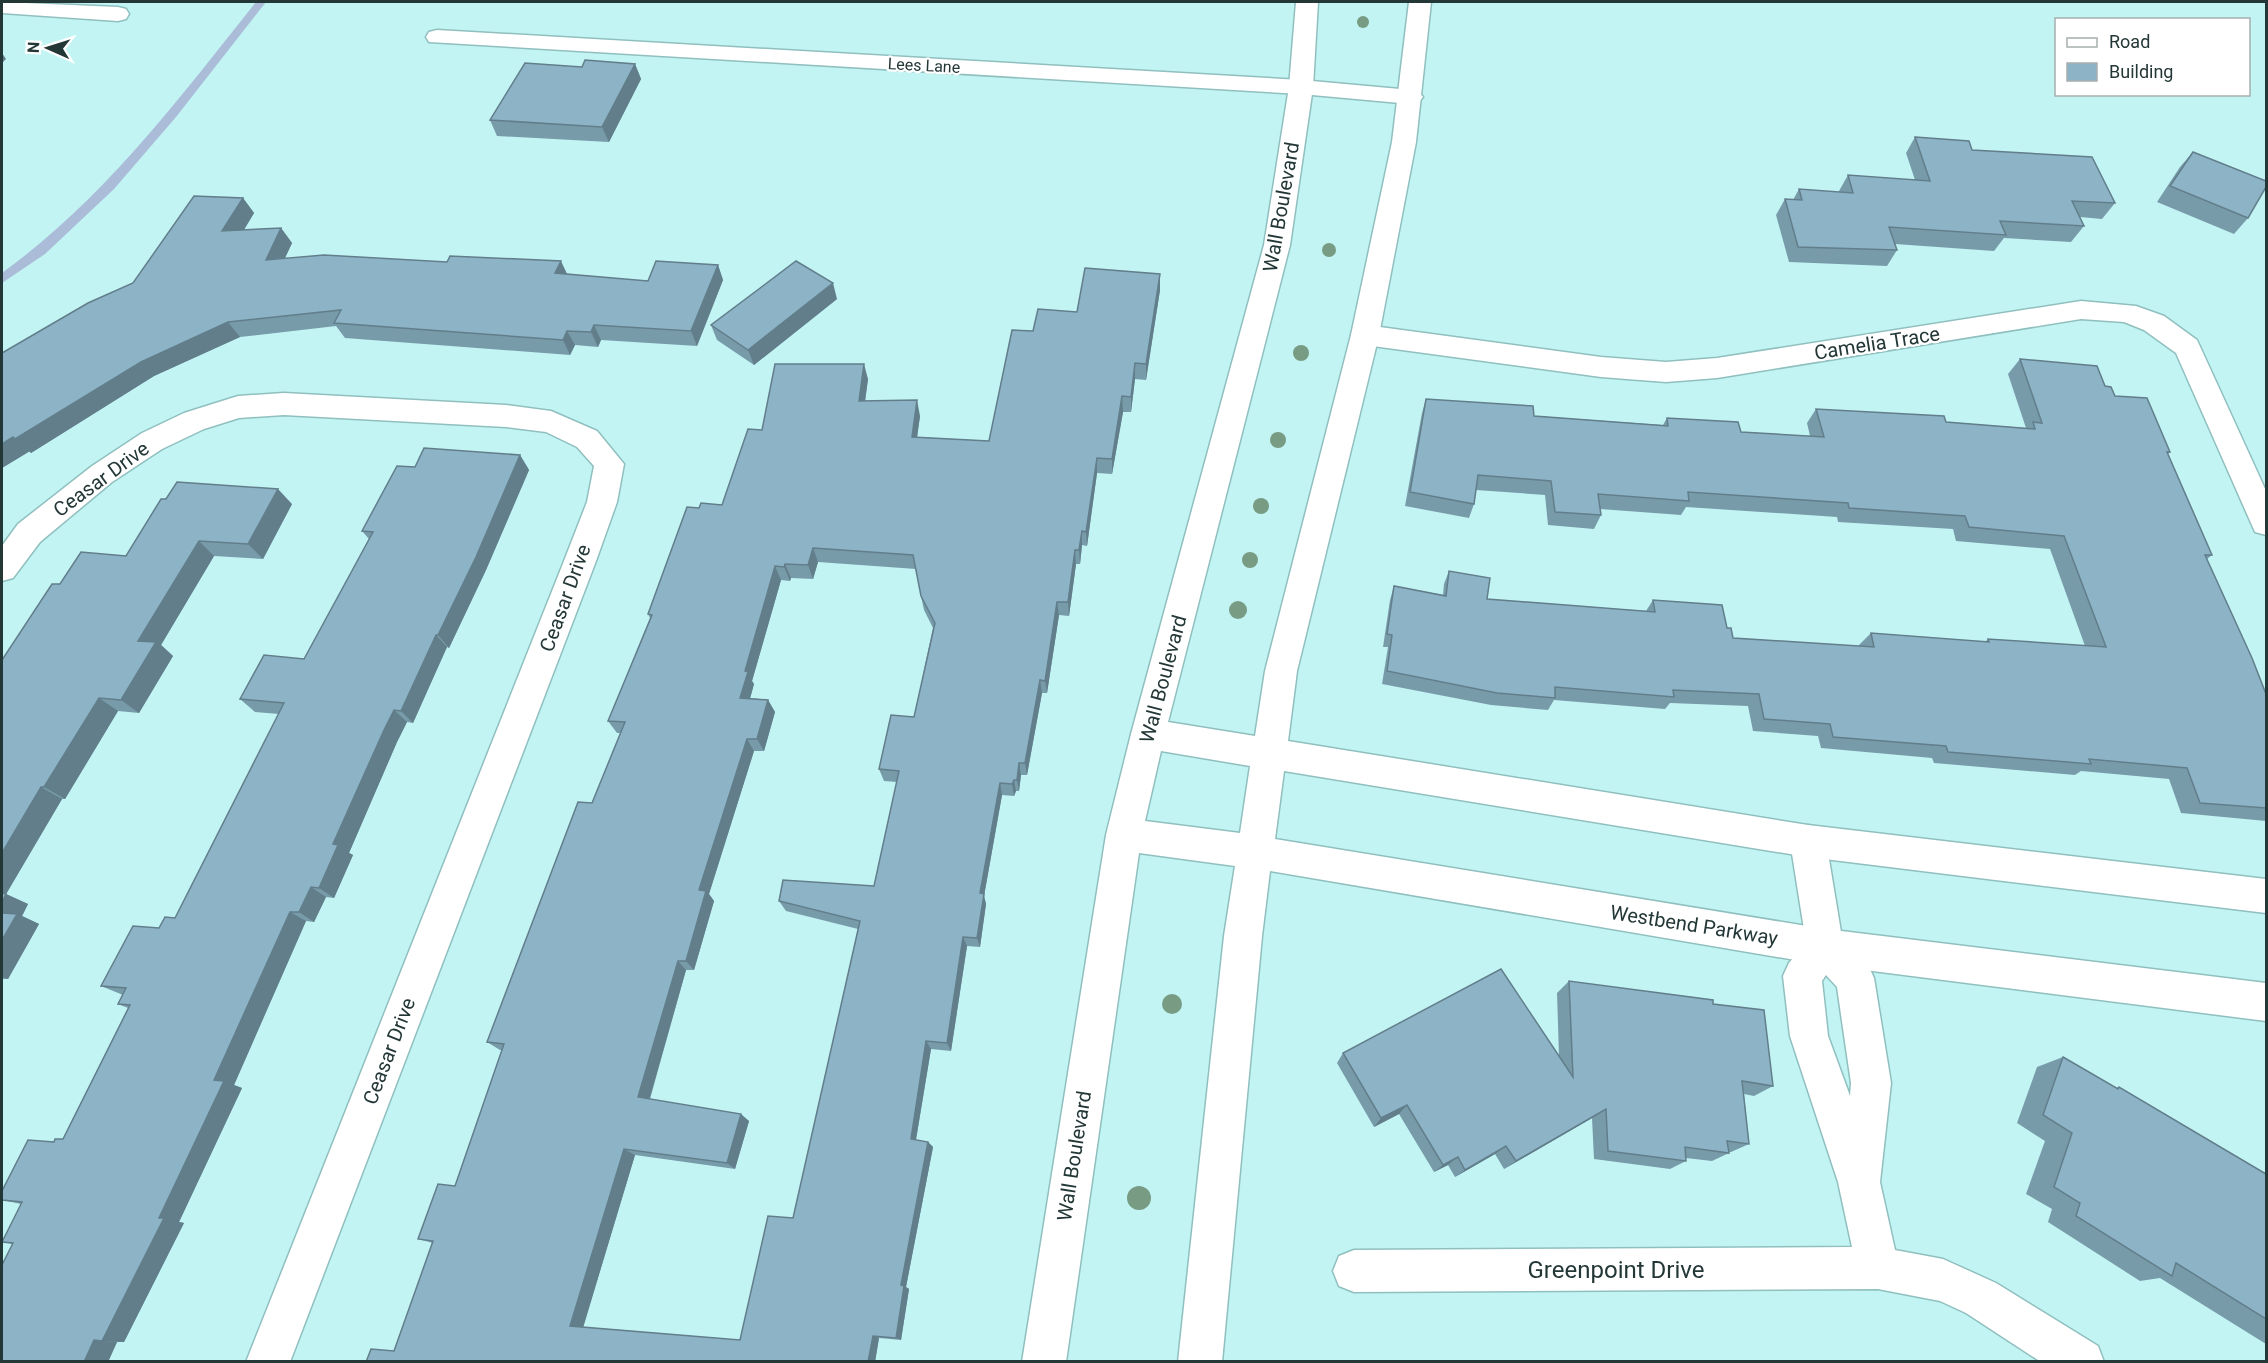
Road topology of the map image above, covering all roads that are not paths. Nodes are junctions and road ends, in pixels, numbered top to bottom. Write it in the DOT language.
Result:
graph roads {
  1 [pos="1307,2"];
  2 [pos="1420,2"];
  3 [pos="2,6"];
  4 [pos="118,14"];
  5 [pos="437,37"];
  6 [pos="1300,87"];
  7 [pos="1411,97"];
  8 [pos="1365,335"];
  9 [pos="2266,523"];
  10 [pos="2,569"];
  11 [pos="1148,734"];
  12 [pos="1269,753"];
  13 [pos="1124,835"];
  14 [pos="1808,841"];
  15 [pos="1255,852"];
  16 [pos="2266,896"];
  17 [pos="1826,947"];
  18 [pos="2266,1002"];
  19 [pos="1859,1182"];
  20 [pos="1878,1268"];
  21 [pos="1354,1271"];
  22 [pos="268,1362"];
  23 [pos="1044,1362"];
  24 [pos="1200,1362"];
  25 [pos="2082,1362"];
  1 -- 6 [label="street, Wall Boulevard"];
  2 -- 7 [label="street"];
  3 -- 4 [label="street"];
  5 -- 6 [label="street, Lees Lane"];
  6 -- 7 [label="street, Lees Lane"];
  6 -- 11 [label="street, Wall Boulevard"];
  7 -- 8 [label="street"];
  8 -- 9 [label="street, Camelia Trace"];
  8 -- 12 [label="street"];
  10 -- 22 [label="street, Ceasar Drive"];
  11 -- 12 [label="street"];
  11 -- 13 [label="street, Wall Boulevard"];
  12 -- 14 [label="street"];
  12 -- 15 [label="street"];
  13 -- 15 [label="street, Westbend Parkway"];
  13 -- 23 [label="street, Wall Boulevard"];
  14 -- 16 [label="street"];
  14 -- 17 [label="street"];
  15 -- 17 [label="street, Westbend Parkway"];
  15 -- 24 [label="street"];
  17 -- 18 [label="street, Westbend Parkway"];
  17 -- 19 [label="street"];
  17 -- 19 [label="street"];
  19 -- 20 [label="street"];
  20 -- 21 [label="street, Greenpoint Drive"];
  20 -- 25 [label="street, Greenpoint Drive"];
}
